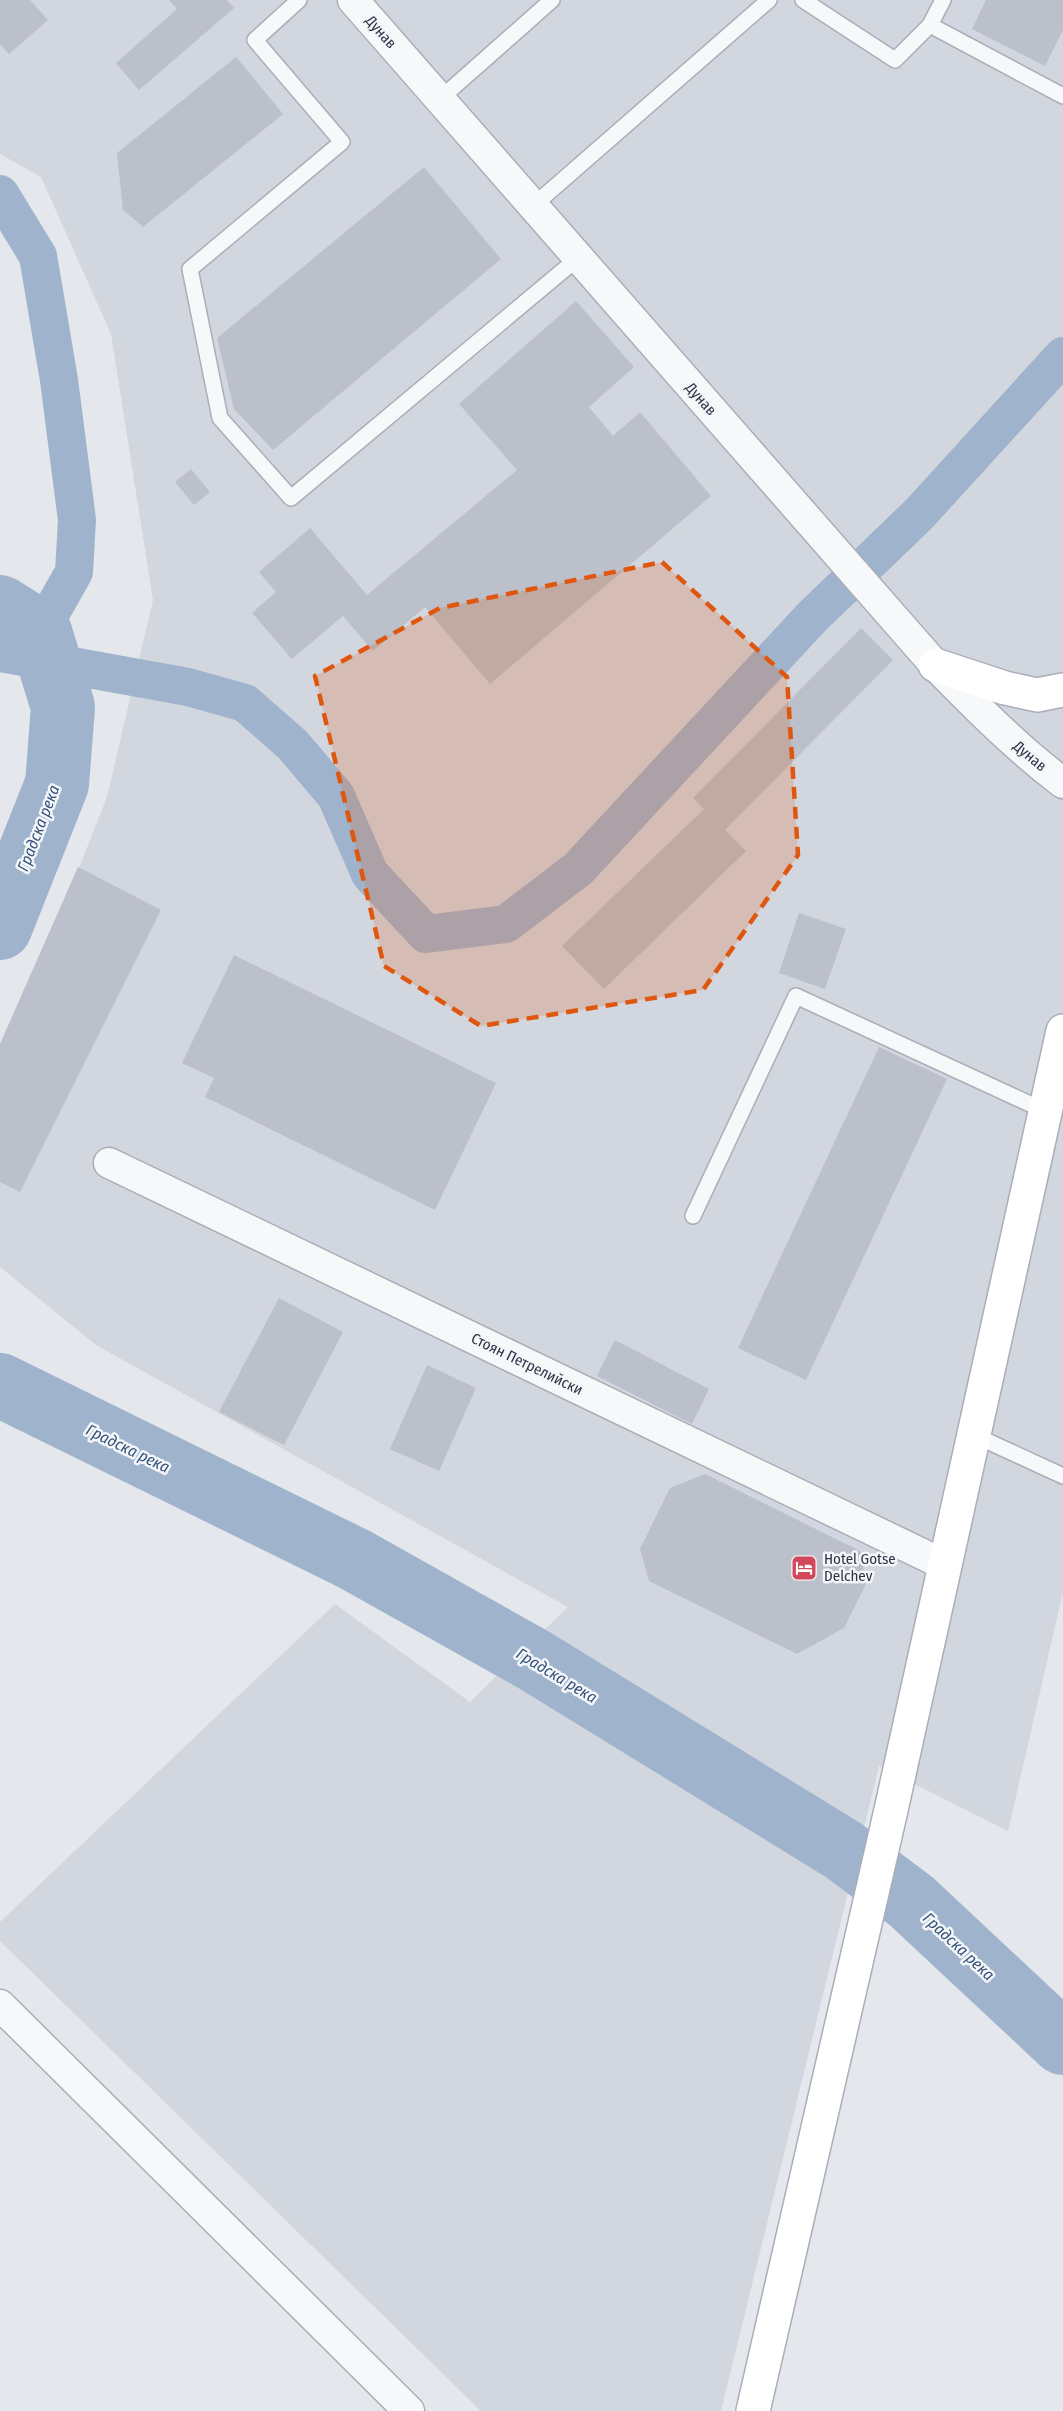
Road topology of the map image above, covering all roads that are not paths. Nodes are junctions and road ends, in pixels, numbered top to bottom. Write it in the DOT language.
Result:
graph roads {
  1 [pos="299,0"];
  2 [pos="353,0"];
  3 [pos="552,0"];
  4 [pos="769,0"];
  5 [pos="803,0"];
  6 [pos="943,0"];
  7 [pos="930,25"];
  8 [pos="1063,96"];
  9 [pos="440,99"];
  10 [pos="533,206"];
  11 [pos="578,258"];
  12 [pos="935,665"];
  13 [pos="1063,690"];
  14 [pos="1063,783"];
  15 [pos="1063,1030"];
  16 [pos="1045,1111"];
  17 [pos="109,1163"];
  18 [pos="693,1216"];
  19 [pos="974,1435"];
  20 [pos="1063,1476"];
  21 [pos="945,1565"];
  22 [pos="0,2005"];
  23 [pos="410,2411"];
  24 [pos="753,2411"];
  1 -- 11 [label="lane"];
  2 -- 9 [label="street, Дунав"];
  3 -- 9 [label="lane"];
  4 -- 10 [label="lane"];
  5 -- 7 [label="lane"];
  6 -- 7 [label="lane"];
  7 -- 8 [label="lane"];
  9 -- 10 [label="street, Дунав"];
  10 -- 11 [label="street, Дунав"];
  11 -- 12 [label="street, Дунав"];
  12 -- 13 [label="main road"];
  12 -- 14 [label="street, Дунав"];
  15 -- 16 [label="main road"];
  16 -- 18 [label="lane"];
  16 -- 19 [label="main road"];
  17 -- 21 [label="street, Стоян Петрелийски"];
  19 -- 20 [label="lane"];
  19 -- 21 [label="main road"];
  21 -- 24 [label="main road"];
  22 -- 23 [label="street"];
}
